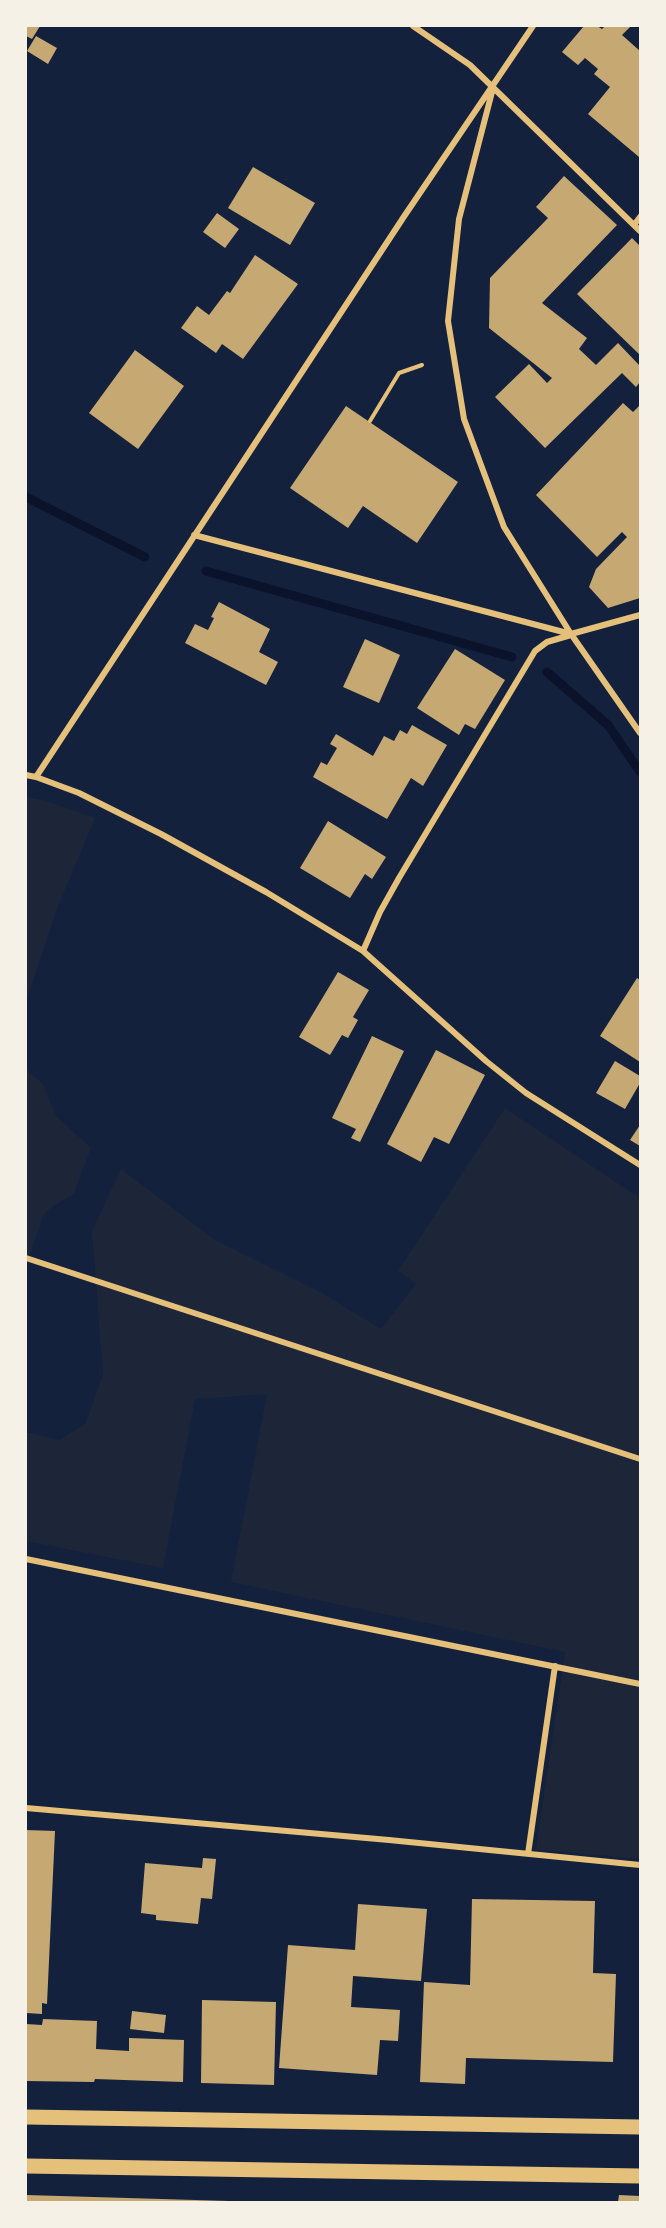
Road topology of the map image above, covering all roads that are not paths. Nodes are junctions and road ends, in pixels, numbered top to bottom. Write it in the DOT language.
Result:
graph roads {
  1 [pos="413,26"];
  2 [pos="533,26"];
  3 [pos="493,87"];
  4 [pos="640,217"];
  5 [pos="634,225"];
  6 [pos="640,231"];
  7 [pos="194,535"];
  8 [pos="640,615"];
  9 [pos="571,634"];
  10 [pos="640,733"];
  11 [pos="26,775"];
  12 [pos="36,777"];
  13 [pos="363,951"];
  14 [pos="640,1165"];
  15 [pos="26,1258"];
  16 [pos="640,1459"];
  17 [pos="26,1559"];
  18 [pos="555,1666"];
  19 [pos="640,1684"];
  20 [pos="26,1808"];
  21 [pos="528,1854"];
  22 [pos="640,1865"];
  23 [pos="26,2117"];
  24 [pos="640,2127"];
  25 [pos="26,2166"];
  26 [pos="640,2176"];
  1 -- 3 [label="street"];
  2 -- 3 [label="street"];
  3 -- 5 [label="street"];
  3 -- 7 [label="street"];
  3 -- 9 [label="street"];
  4 -- 5 [label="street"];
  5 -- 6 [label="street"];
  7 -- 9 [label="street"];
  7 -- 12 [label="street"];
  8 -- 9 [label="street"];
  9 -- 10 [label="street"];
  9 -- 13 [label="street"];
  11 -- 12 [label="street"];
  12 -- 13 [label="street"];
  13 -- 14 [label="street"];
  15 -- 16 [label="street"];
  17 -- 18 [label="street"];
  18 -- 19 [label="street"];
  18 -- 21 [label="street"];
  20 -- 21 [label="street"];
  21 -- 22 [label="street"];
  23 -- 24 [label="main road"];
  25 -- 26 [label="main road"];
}
